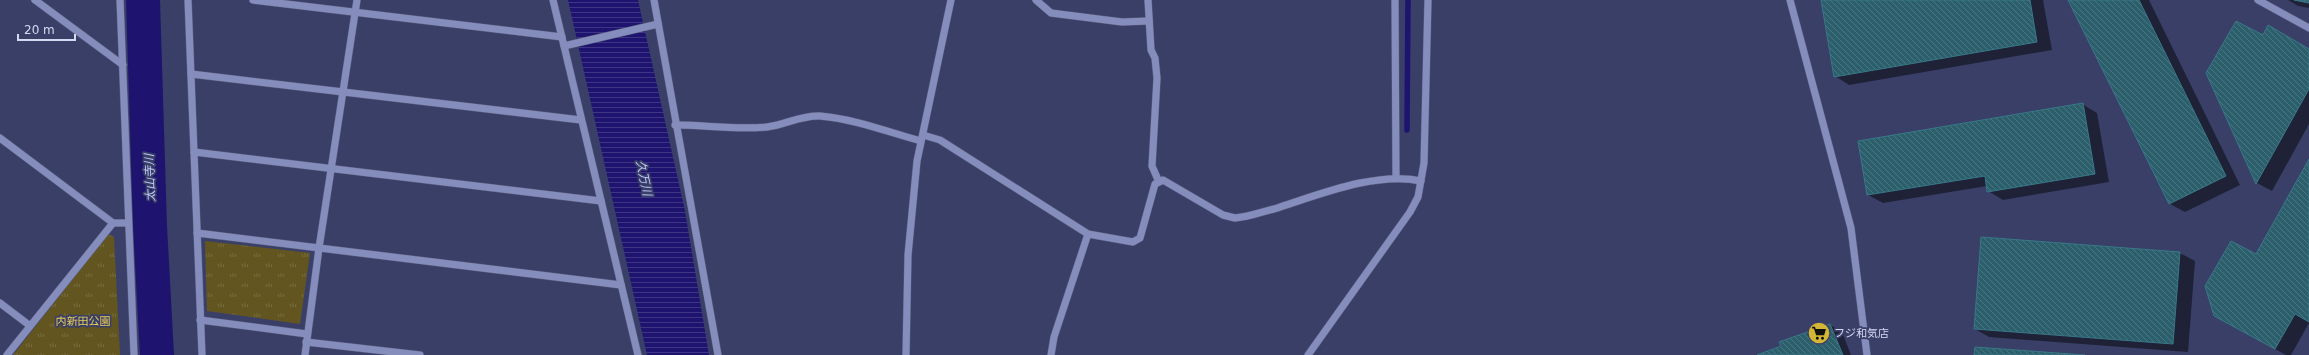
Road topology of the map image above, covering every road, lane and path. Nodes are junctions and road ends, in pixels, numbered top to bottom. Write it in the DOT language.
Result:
graph roads {
  1 [pos="35,0"];
  2 [pos="120,0"];
  3 [pos="188,0"];
  4 [pos="253,0"];
  5 [pos="357,0"];
  6 [pos="552,0"];
  7 [pos="654,0"];
  8 [pos="951,0"];
  9 [pos="1036,0"];
  10 [pos="1148,0"];
  11 [pos="1395,0"];
  12 [pos="1428,0"];
  13 [pos="1790,0"];
  14 [pos="2258,0"];
  15 [pos="355,12"];
  16 [pos="1149,21"];
  17 [pos="658,24"];
  18 [pos="2309,28"];
  19 [pos="562,37"];
  20 [pos="564,46"];
  21 [pos="123,65"];
  22 [pos="191,74"];
  23 [pos="342,92"];
  24 [pos="582,120"];
  25 [pos="675,125"];
  26 [pos="0,138"];
  27 [pos="922,138"];
  28 [pos="194,152"];
  29 [pos="331,169"];
  30 [pos="1396,178"];
  31 [pos="1421,181"];
  32 [pos="1159,182"];
  33 [pos="601,201"];
  34 [pos="113,223"];
  35 [pos="128,223"];
  36 [pos="197,233"];
  37 [pos="1088,234"];
  38 [pos="319,248"];
  39 [pos="621,285"];
  40 [pos="0,303"];
  41 [pos="200,320"];
  42 [pos="30,325"];
  43 [pos="307,334"];
  44 [pos="306,342"];
  45 [pos="7,355"];
  46 [pos="134,355"];
  47 [pos="202,355"];
  48 [pos="305,355"];
  49 [pos="420,355"];
  50 [pos="638,355"];
  51 [pos="718,355"];
  52 [pos="906,355"];
  53 [pos="1051,355"];
  54 [pos="1308,355"];
  55 [pos="1867,355"];
  1 -- 21 [label="street"];
  2 -- 21 [label="street"];
  3 -- 22 [label="street"];
  4 -- 15 [label="street"];
  5 -- 15 [label="street"];
  6 -- 19 [label="street"];
  7 -- 17 [label="street"];
  8 -- 27 [label="street"];
  9 -- 16 [label="street"];
  10 -- 16 [label="street"];
  11 -- 30 [label="street"];
  12 -- 31 [label="street"];
  13 -- 55 [label="street"];
  14 -- 18 [label="street"];
  15 -- 19 [label="street"];
  15 -- 23 [label="street"];
  16 -- 32 [label="street"];
  17 -- 20 [label="street"];
  17 -- 25 [label="street"];
  19 -- 20 [label="street"];
  20 -- 24 [label="street"];
  21 -- 35 [label="street"];
  22 -- 23 [label="street"];
  22 -- 28 [label="street"];
  23 -- 24 [label="street"];
  23 -- 29 [label="street"];
  24 -- 33 [label="street"];
  25 -- 27 [label="street"];
  25 -- 51 [label="street"];
  26 -- 34 [label="street"];
  27 -- 37 [label="street"];
  27 -- 52 [label="street"];
  28 -- 29 [label="street"];
  28 -- 36 [label="street"];
  29 -- 33 [label="street"];
  29 -- 38 [label="street"];
  30 -- 31 [label="street"];
  30 -- 32 [label="street"];
  31 -- 54 [label="street"];
  32 -- 37 [label="street"];
  33 -- 39 [label="street"];
  34 -- 35 [label="street"];
  34 -- 42 [label="street"];
  35 -- 46 [label="street"];
  36 -- 38 [label="street"];
  36 -- 41 [label="street"];
  37 -- 53 [label="street"];
  38 -- 39 [label="street"];
  38 -- 43 [label="street"];
  39 -- 50 [label="street"];
  40 -- 42 [label="street"];
  41 -- 43 [label="street"];
  41 -- 47 [label="street"];
  42 -- 45 [label="street"];
  43 -- 44 [label="street"];
  44 -- 48 [label="street"];
  44 -- 49 [label="street"];
}
